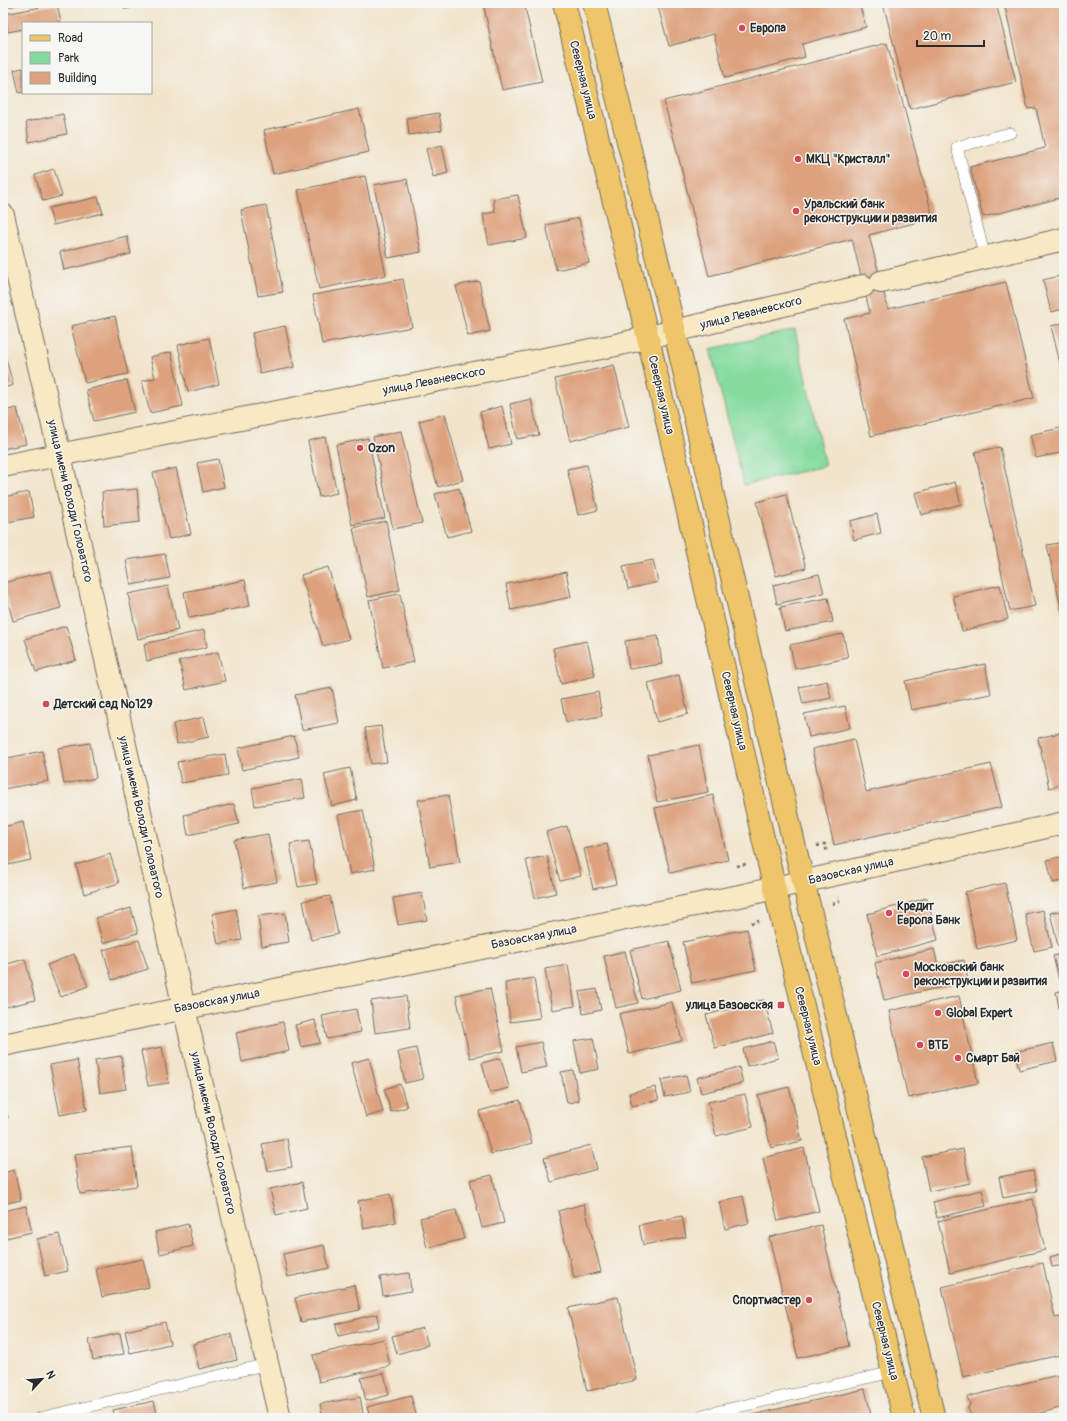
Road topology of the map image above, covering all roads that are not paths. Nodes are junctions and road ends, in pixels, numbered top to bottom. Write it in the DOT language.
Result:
graph roads {
  1 [pos="564,3"];
  2 [pos="594,3"];
  3 [pos="1010,133"];
  4 [pos="3,215"];
  5 [pos="1064,238"];
  6 [pos="985,258"];
  7 [pos="674,332"];
  8 [pos="648,338"];
  9 [pos="60,455"];
  10 [pos="3,466"];
  11 [pos="1064,823"];
  12 [pos="803,882"];
  13 [pos="774,888"];
  14 [pos="184,1008"];
  15 [pos="3,1045"];
  16 [pos="268,1364"];
  17 [pos="893,1372"];
  18 [pos="702,1415"];
  19 [pos="40,1418"];
  20 [pos="280,1418"];
  21 [pos="904,1418"];
  22 [pos="934,1418"];
  1 -- 8 [label="main road, Северная улица"];
  2 -- 7 [label="main road"];
  3 -- 6 [label="lane"];
  4 -- 9 [label="street, улица имени Володи Головатого"];
  5 -- 6 [label="street, улица Леваневского"];
  6 -- 7 [label="street, улица Леваневского"];
  7 -- 8 [label="street, улица Леваневского"];
  7 -- 12 [label="main road"];
  8 -- 9 [label="street, улица Леваневского"];
  8 -- 13 [label="main road, Северная улица"];
  9 -- 10 [label="street, улица Леваневского"];
  9 -- 14 [label="street, улица имени Володи Головатого"];
  11 -- 12 [label="street, Базовская улица"];
  12 -- 13 [label="street, Базовская улица"];
  12 -- 22 [label="main road"];
  13 -- 14 [label="street, Базовская улица"];
  13 -- 17 [label="main road, Северная улица"];
  14 -- 15 [label="street, Базовская улица"];
  14 -- 16 [label="street, улица имени Володи Головатого"];
  16 -- 19 [label="lane"];
  16 -- 20 [label="street, улица имени Володи Головатого"];
  17 -- 18 [label="lane"];
  17 -- 21 [label="main road, Северная улица"];
}
